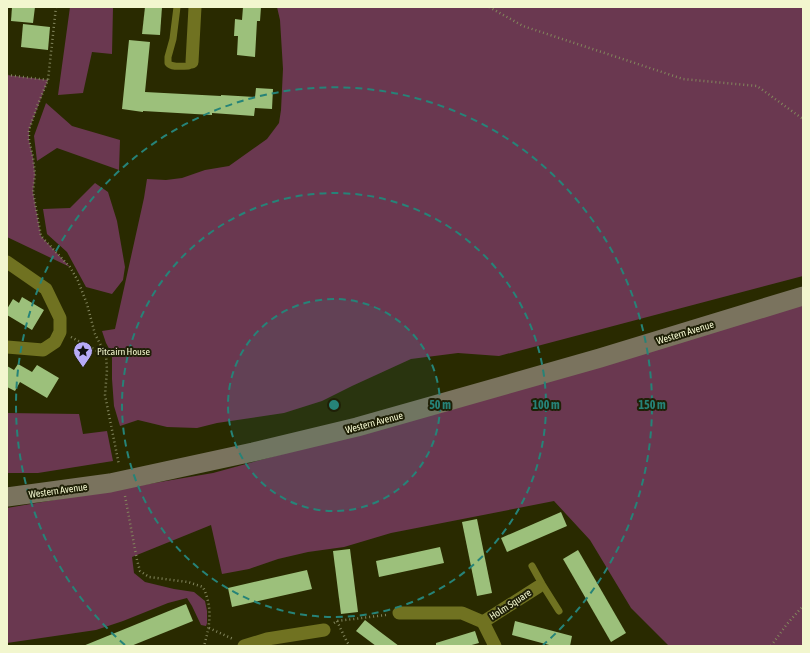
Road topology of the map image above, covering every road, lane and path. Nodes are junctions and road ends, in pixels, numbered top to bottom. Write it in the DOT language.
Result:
graph roads {
  1 [pos="56,7"];
  2 [pos="177,7"];
  3 [pos="195,7"];
  4 [pos="489,7"];
  5 [pos="192,62"];
  6 [pos="7,75"];
  7 [pos="48,80"];
  8 [pos="803,119"];
  9 [pos="7,262"];
  10 [pos="803,296"];
  11 [pos="60,332"];
  12 [pos="7,347"];
  13 [pos="106,356"];
  14 [pos="111,426"];
  15 [pos="7,497"];
  16 [pos="131,527"];
  17 [pos="532,566"];
  18 [pos="540,586"];
  19 [pos="803,606"];
  20 [pos="559,611"];
  21 [pos="399,613"];
  22 [pos="337,621"];
  23 [pos="483,622"];
  24 [pos="209,628"];
  25 [pos="324,630"];
  26 [pos="245,645"];
  27 [pos="204,646"];
  28 [pos="350,646"];
  29 [pos="495,646"];
  30 [pos="771,646"];
  1 -- 7 [label="path"];
  2 -- 5 [label="lane"];
  3 -- 5 [label="street"];
  4 -- 8 [label="path"];
  6 -- 7 [label="path"];
  7 -- 13 [label="path"];
  9 -- 11 [label="street"];
  10 -- 15 [label="main road, Western Avenue"];
  11 -- 12 [label="street"];
  11 -- 13 [label="path"];
  13 -- 14 [label="path"];
  16 -- 24 [label="path"];
  17 -- 18 [label="lane"];
  18 -- 20 [label="lane"];
  18 -- 23 [label="street, Holm Square"];
  19 -- 30 [label="path"];
  21 -- 22 [label="path"];
  21 -- 23 [label="street"];
  22 -- 25 [label="path"];
  22 -- 28 [label="path"];
  23 -- 29 [label="street"];
  24 -- 26 [label="path"];
  24 -- 27 [label="path"];
  25 -- 26 [label="street"];
}
